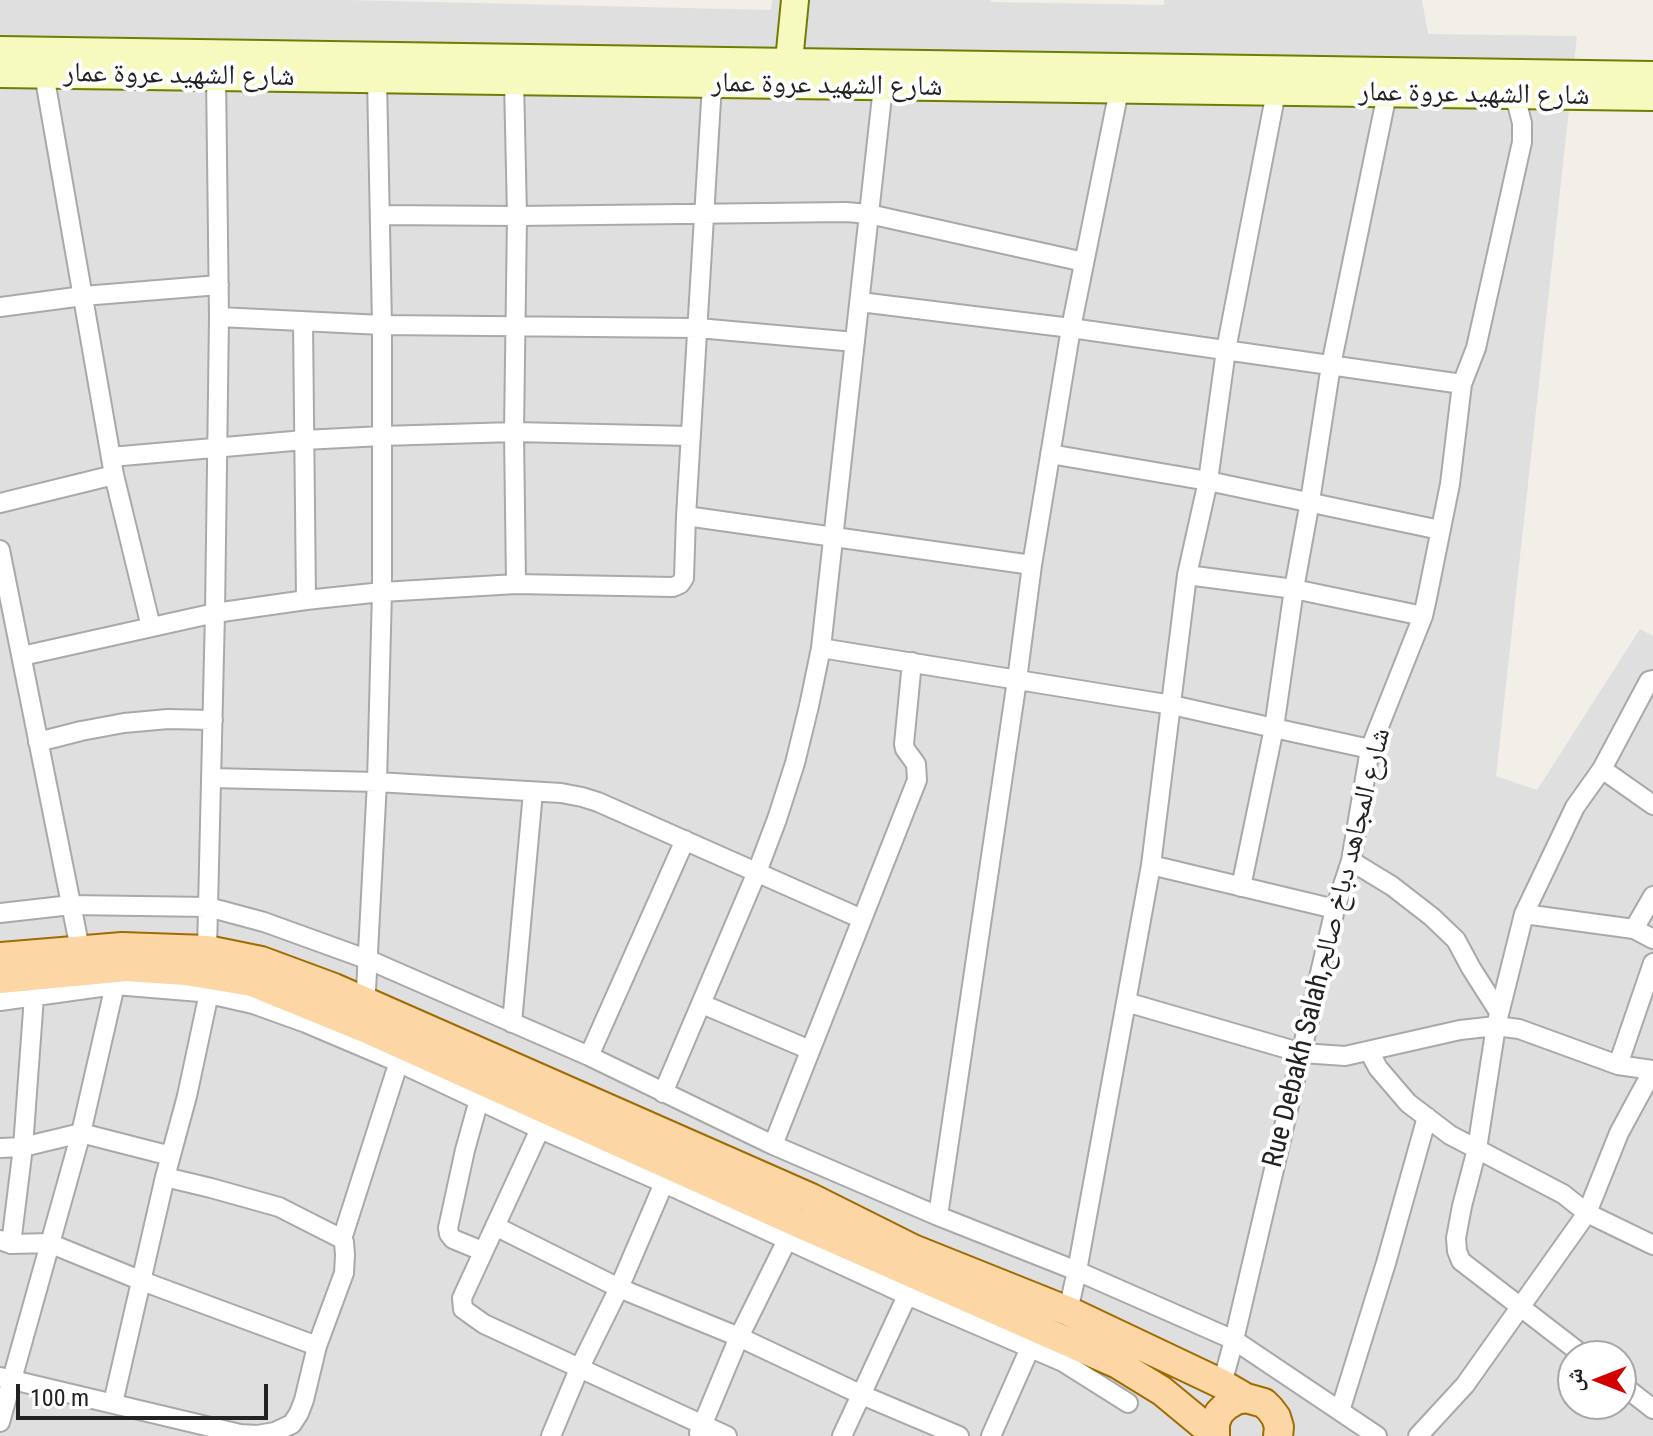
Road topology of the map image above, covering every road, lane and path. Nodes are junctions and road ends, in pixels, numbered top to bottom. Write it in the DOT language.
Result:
graph roads {
  1 [pos="795,0"];
  2 [pos="0,50"];
  3 [pos="789,61"];
  4 [pos="0,74"];
  5 [pos="44,74"];
  6 [pos="1653,75"];
  7 [pos="216,76"];
  8 [pos="377,79"];
  9 [pos="514,80"];
  10 [pos="712,84"];
  11 [pos="883,87"];
  12 [pos="1119,90"];
  13 [pos="1276,92"];
  14 [pos="1387,94"];
  15 [pos="1511,95"];
  16 [pos="1653,97"];
  17 [pos="705,214"];
  18 [pos="869,214"];
  19 [pos="380,215"];
  20 [pos="517,216"];
  21 [pos="1084,262"];
  22 [pos="219,285"];
  23 [pos="83,296"];
  24 [pos="860,302"];
  25 [pos="0,307"];
  26 [pos="219,317"];
  27 [pos="303,323"];
  28 [pos="382,325"];
  29 [pos="516,325"];
  30 [pos="698,328"];
  31 [pos="1071,328"];
  32 [pos="855,342"];
  33 [pos="1226,350"];
  34 [pos="1331,365"];
  35 [pos="1462,384"];
  36 [pos="514,432"];
  37 [pos="382,436"];
  38 [pos="691,436"];
  39 [pos="304,440"];
  40 [pos="216,447"];
  41 [pos="1050,454"];
  42 [pos="113,466"];
  43 [pos="1208,481"];
  44 [pos="1310,501"];
  45 [pos="0,503"];
  46 [pos="686,516"];
  47 [pos="1440,530"];
  48 [pos="834,536"];
  49 [pos="0,550"];
  50 [pos="1032,565"];
  51 [pos="1187,575"];
  52 [pos="516,584"];
  53 [pos="1294,589"];
  54 [pos="382,592"];
  55 [pos="306,600"];
  56 [pos="215,613"];
  57 [pos="1423,616"];
  58 [pos="151,627"];
  59 [pos="821,648"];
  60 [pos="22,656"];
  61 [pos="912,662"];
  62 [pos="1017,680"];
  63 [pos="1653,680"];
  64 [pos="1172,705"];
  65 [pos="213,720"];
  66 [pos="1274,728"];
  67 [pos="38,742"];
  68 [pos="1370,749"];
  69 [pos="1602,769"];
  70 [pos="212,778"];
  71 [pos="377,782"];
  72 [pos="533,792"];
  73 [pos="1653,805"];
  74 [pos="685,840"];
  75 [pos="1351,861"];
  76 [pos="1151,865"];
  77 [pos="757,872"];
  78 [pos="1241,887"];
  79 [pos="1653,896"];
  80 [pos="71,905"];
  81 [pos="208,907"];
  82 [pos="1335,909"];
  83 [pos="0,913"];
  84 [pos="1524,914"];
  85 [pos="862,919"];
  86 [pos="1634,929"];
  87 [pos="1653,939"];
  88 [pos="80,949"];
  89 [pos="207,950"];
  90 [pos="0,957"];
  91 [pos="369,960"];
  92 [pos="1653,963"];
  93 [pos="0,979"];
  94 [pos="115,985"];
  95 [pos="209,993"];
  96 [pos="34,997"];
  97 [pos="0,1001"];
  98 [pos="1126,1002"];
  99 [pos="702,1004"];
  100 [pos="365,1014"];
  101 [pos="1498,1019"];
  102 [pos="512,1023"];
  103 [pos="405,1044"];
  104 [pos="810,1050"];
  105 [pos="1369,1051"];
  106 [pos="1302,1053"];
  107 [pos="589,1056"];
  108 [pos="1618,1065"];
  109 [pos="663,1093"];
  110 [pos="479,1100"];
  111 [pos="1427,1117"];
  112 [pos="540,1129"];
  113 [pos="81,1133"];
  114 [pos="773,1145"];
  115 [pos="23,1147"];
  116 [pos="0,1148"];
  117 [pos="1477,1149"];
  118 [pos="171,1152"];
  119 [pos="165,1177"];
  120 [pos="664,1183"];
  121 [pos="1587,1213"];
  122 [pos="938,1216"];
  123 [pos="495,1226"];
  124 [pos="792,1231"];
  125 [pos="342,1239"];
  126 [pos="6,1242"];
  127 [pos="49,1243"];
  128 [pos="1653,1245"];
  129 [pos="482,1251"];
  130 [pos="1077,1271"];
  131 [pos="142,1281"];
  132 [pos="912,1285"];
  133 [pos="619,1288"];
  134 [pos="1521,1308"];
  135 [pos="1068,1311"];
  136 [pos="739,1337"];
  137 [pos="1034,1339"];
  138 [pos="1234,1340"];
  139 [pos="1563,1340"];
  140 [pos="317,1346"];
  141 [pos="579,1369"];
  142 [pos="7,1378"];
  143 [pos="1222,1384"];
  144 [pos="1162,1391"];
  145 [pos="862,1395"];
  146 [pos="1637,1396"];
  147 [pos="1246,1398"];
  148 [pos="113,1403"];
  149 [pos="1128,1403"];
  150 [pos="1653,1409"];
  151 [pos="1340,1411"];
  152 [pos="0,1422"];
  153 [pos="700,1430"];
  154 [pos="1283,1430"];
  155 [pos="1214,1435"];
  156 [pos="551,1436"];
  157 [pos="727,1436"];
  158 [pos="842,1436"];
  159 [pos="959,1436"];
  160 [pos="991,1436"];
  161 [pos="1183,1436"];
  162 [pos="1377,1436"];
  163 [pos="1418,1436"];
  1 -- 3 [label="street"];
  2 -- 3 [label="street, شارع الشهيد عروة عمار"];
  3 -- 6 [label="street, شارع الشهيد عروة عمار"];
  4 -- 5 [label="street, شارع الشهيد عروة عمار"];
  5 -- 7 [label="street, شارع الشهيد عروة عمار"];
  5 -- 23 [label="street"];
  7 -- 8 [label="street, شارع الشهيد عروة عمار"];
  7 -- 22 [label="street"];
  8 -- 9 [label="street, شارع الشهيد عروة عمار"];
  8 -- 19 [label="street"];
  9 -- 10 [label="street, شارع الشهيد عروة عمار"];
  9 -- 20 [label="street"];
  10 -- 11 [label="street, شارع الشهيد عروة عمار"];
  10 -- 17 [label="street"];
  11 -- 12 [label="street, شارع الشهيد عروة عمار"];
  11 -- 18 [label="street"];
  12 -- 13 [label="street, شارع الشهيد عروة عمار"];
  12 -- 21 [label="street"];
  13 -- 14 [label="street, شارع الشهيد عروة عمار"];
  13 -- 33 [label="street"];
  14 -- 15 [label="street, شارع الشهيد عروة عمار"];
  14 -- 34 [label="street"];
  15 -- 16 [label="street, شارع الشهيد عروة عمار"];
  15 -- 35 [label="street, Rue Debakh Salah,شارع المجاهد دباخ صالح"];
  17 -- 18 [label="street"];
  17 -- 20 [label="street"];
  17 -- 30 [label="street"];
  18 -- 21 [label="street"];
  18 -- 24 [label="street"];
  19 -- 20 [label="street"];
  19 -- 28 [label="street"];
  20 -- 29 [label="street"];
  21 -- 31 [label="street"];
  22 -- 23 [label="street"];
  22 -- 26 [label="street"];
  23 -- 25 [label="street"];
  23 -- 42 [label="street"];
  24 -- 31 [label="street"];
  24 -- 32 [label="street"];
  26 -- 27 [label="street"];
  26 -- 40 [label="street"];
  27 -- 28 [label="street"];
  27 -- 39 [label="street"];
  28 -- 29 [label="street"];
  28 -- 37 [label="street"];
  29 -- 30 [label="street"];
  29 -- 36 [label="street"];
  30 -- 32 [label="street"];
  30 -- 38 [label="street"];
  31 -- 33 [label="street"];
  31 -- 41 [label="street"];
  32 -- 48 [label="street"];
  33 -- 34 [label="street"];
  33 -- 43 [label="street"];
  34 -- 35 [label="street"];
  34 -- 44 [label="street"];
  35 -- 47 [label="street, Rue Debakh Salah,شارع المجاهد دباخ صالح"];
  36 -- 37 [label="street"];
  36 -- 38 [label="street"];
  36 -- 52 [label="street"];
  37 -- 39 [label="street"];
  37 -- 54 [label="street"];
  38 -- 46 [label="street"];
  39 -- 40 [label="street"];
  39 -- 55 [label="street"];
  40 -- 42 [label="street"];
  40 -- 56 [label="street"];
  41 -- 43 [label="street"];
  41 -- 50 [label="street"];
  42 -- 45 [label="street"];
  42 -- 58 [label="street"];
  43 -- 44 [label="street"];
  43 -- 51 [label="street"];
  44 -- 47 [label="street"];
  44 -- 53 [label="street"];
  46 -- 48 [label="street"];
  46 -- 52 [label="street"];
  47 -- 57 [label="street, Rue Debakh Salah,شارع المجاهد دباخ صالح"];
  48 -- 50 [label="street"];
  48 -- 59 [label="street"];
  49 -- 60 [label="street"];
  50 -- 62 [label="street"];
  51 -- 53 [label="street"];
  51 -- 64 [label="street"];
  52 -- 54 [label="street"];
  53 -- 57 [label="street"];
  53 -- 66 [label="street"];
  54 -- 55 [label="street"];
  54 -- 71 [label="street"];
  55 -- 56 [label="street"];
  56 -- 58 [label="street"];
  56 -- 65 [label="street"];
  57 -- 68 [label="street, Rue Debakh Salah,شارع المجاهد دباخ صالح"];
  58 -- 60 [label="street"];
  59 -- 61 [label="street"];
  59 -- 77 [label="street"];
  60 -- 67 [label="street"];
  61 -- 62 [label="street"];
  61 -- 85 [label="street"];
  62 -- 64 [label="street"];
  62 -- 122 [label="street"];
  63 -- 69 [label="street"];
  64 -- 66 [label="street"];
  64 -- 76 [label="street"];
  65 -- 67 [label="street"];
  65 -- 70 [label="street"];
  66 -- 68 [label="street"];
  66 -- 78 [label="street"];
  67 -- 80 [label="street"];
  68 -- 75 [label="street, Rue Debakh Salah,شارع المجاهد دباخ صالح"];
  69 -- 73 [label="street"];
  69 -- 84 [label="street"];
  70 -- 71 [label="street"];
  70 -- 81 [label="street"];
  71 -- 72 [label="street"];
  71 -- 91 [label="street"];
  72 -- 74 [label="street"];
  72 -- 102 [label="street"];
  74 -- 77 [label="street"];
  74 -- 107 [label="street"];
  75 -- 82 [label="street, Rue Debakh Salah,شارع المجاهد دباخ صالح"];
  75 -- 101 [label="street"];
  76 -- 78 [label="street"];
  76 -- 98 [label="street"];
  77 -- 85 [label="street"];
  77 -- 99 [label="street"];
  78 -- 82 [label="street"];
  79 -- 86 [label="street"];
  80 -- 81 [label="street"];
  80 -- 83 [label="street"];
  80 -- 88 [label="street"];
  81 -- 89 [label="street"];
  81 -- 91 [label="street"];
  82 -- 106 [label="street, Rue Debakh Salah,شارع المجاهد دباخ صالح"];
  84 -- 86 [label="street"];
  84 -- 101 [label="street"];
  85 -- 104 [label="street"];
  86 -- 87 [label="street"];
  88 -- 89 [label="main road"];
  88 -- 90 [label="main road"];
  89 -- 100 [label="main road"];
  91 -- 100 [label="street"];
  91 -- 102 [label="street"];
  92 -- 108 [label="street"];
  93 -- 100 [label="main road"];
  94 -- 95 [label="street"];
  94 -- 96 [label="street"];
  94 -- 113 [label="street"];
  95 -- 103 [label="street"];
  95 -- 118 [label="street"];
  96 -- 97 [label="street"];
  96 -- 115 [label="street"];
  98 -- 106 [label="street"];
  98 -- 130 [label="street"];
  99 -- 104 [label="street"];
  99 -- 109 [label="street"];
  100 -- 103 [label="main road"];
  101 -- 105 [label="street"];
  101 -- 108 [label="street"];
  101 -- 117 [label="street"];
  102 -- 107 [label="street"];
  103 -- 110 [label="street"];
  103 -- 124 [label="main road"];
  103 -- 125 [label="street"];
  103 -- 135 [label="main road"];
  104 -- 114 [label="street"];
  105 -- 106 [label="street"];
  105 -- 111 [label="street"];
  106 -- 138 [label="street, Rue Debakh Salah,شارع المجاهد دباخ صالح"];
  107 -- 109 [label="street"];
  108 -- 121 [label="street"];
  109 -- 114 [label="street"];
  110 -- 112 [label="street"];
  110 -- 129 [label="street"];
  111 -- 117 [label="street"];
  111 -- 151 [label="street"];
  112 -- 120 [label="street"];
  112 -- 123 [label="street"];
  113 -- 115 [label="street"];
  113 -- 118 [label="street"];
  113 -- 127 [label="street"];
  114 -- 122 [label="street"];
  115 -- 116 [label="street"];
  115 -- 126 [label="street"];
  117 -- 121 [label="street"];
  117 -- 134 [label="street"];
  118 -- 119 [label="street"];
  119 -- 125 [label="street"];
  119 -- 131 [label="street"];
  120 -- 124 [label="street"];
  120 -- 133 [label="street"];
  121 -- 128 [label="street"];
  121 -- 134 [label="street"];
  122 -- 130 [label="street"];
  123 -- 129 [label="street"];
  123 -- 133 [label="street"];
  124 -- 132 [label="main road"];
  124 -- 136 [label="street"];
  125 -- 140 [label="street"];
  126 -- 127 [label="street"];
  127 -- 131 [label="street"];
  127 -- 142 [label="street"];
  129 -- 141 [label="street"];
  130 -- 135 [label="street"];
  130 -- 138 [label="street"];
  131 -- 140 [label="street"];
  131 -- 148 [label="street"];
  132 -- 137 [label="main road"];
  132 -- 145 [label="street"];
  133 -- 136 [label="street"];
  133 -- 141 [label="street"];
  134 -- 139 [label="street"];
  134 -- 163 [label="street"];
  135 -- 143 [label="main road"];
  136 -- 145 [label="street"];
  136 -- 153 [label="street"];
  137 -- 144 [label="main road"];
  137 -- 149 [label="street"];
  137 -- 160 [label="street"];
  138 -- 143 [label="street, Rue Debakh Salah,شارع المجاهد دباخ صالح"];
  138 -- 151 [label="street"];
  140 -- 148 [label="street"];
  141 -- 153 [label="street"];
  141 -- 156 [label="street"];
  142 -- 148 [label="street"];
  142 -- 152 [label="street"];
  143 -- 147 [label="main road"];
  144 -- 155 [label="main road"];
  144 -- 161 [label="main road"];
  145 -- 158 [label="street"];
  145 -- 159 [label="street"];
  146 -- 150 [label="street"];
  147 -- 154 [label="main road"];
  147 -- 155 [label="main road"];
  151 -- 162 [label="street"];
  153 -- 157 [label="street"];
}
